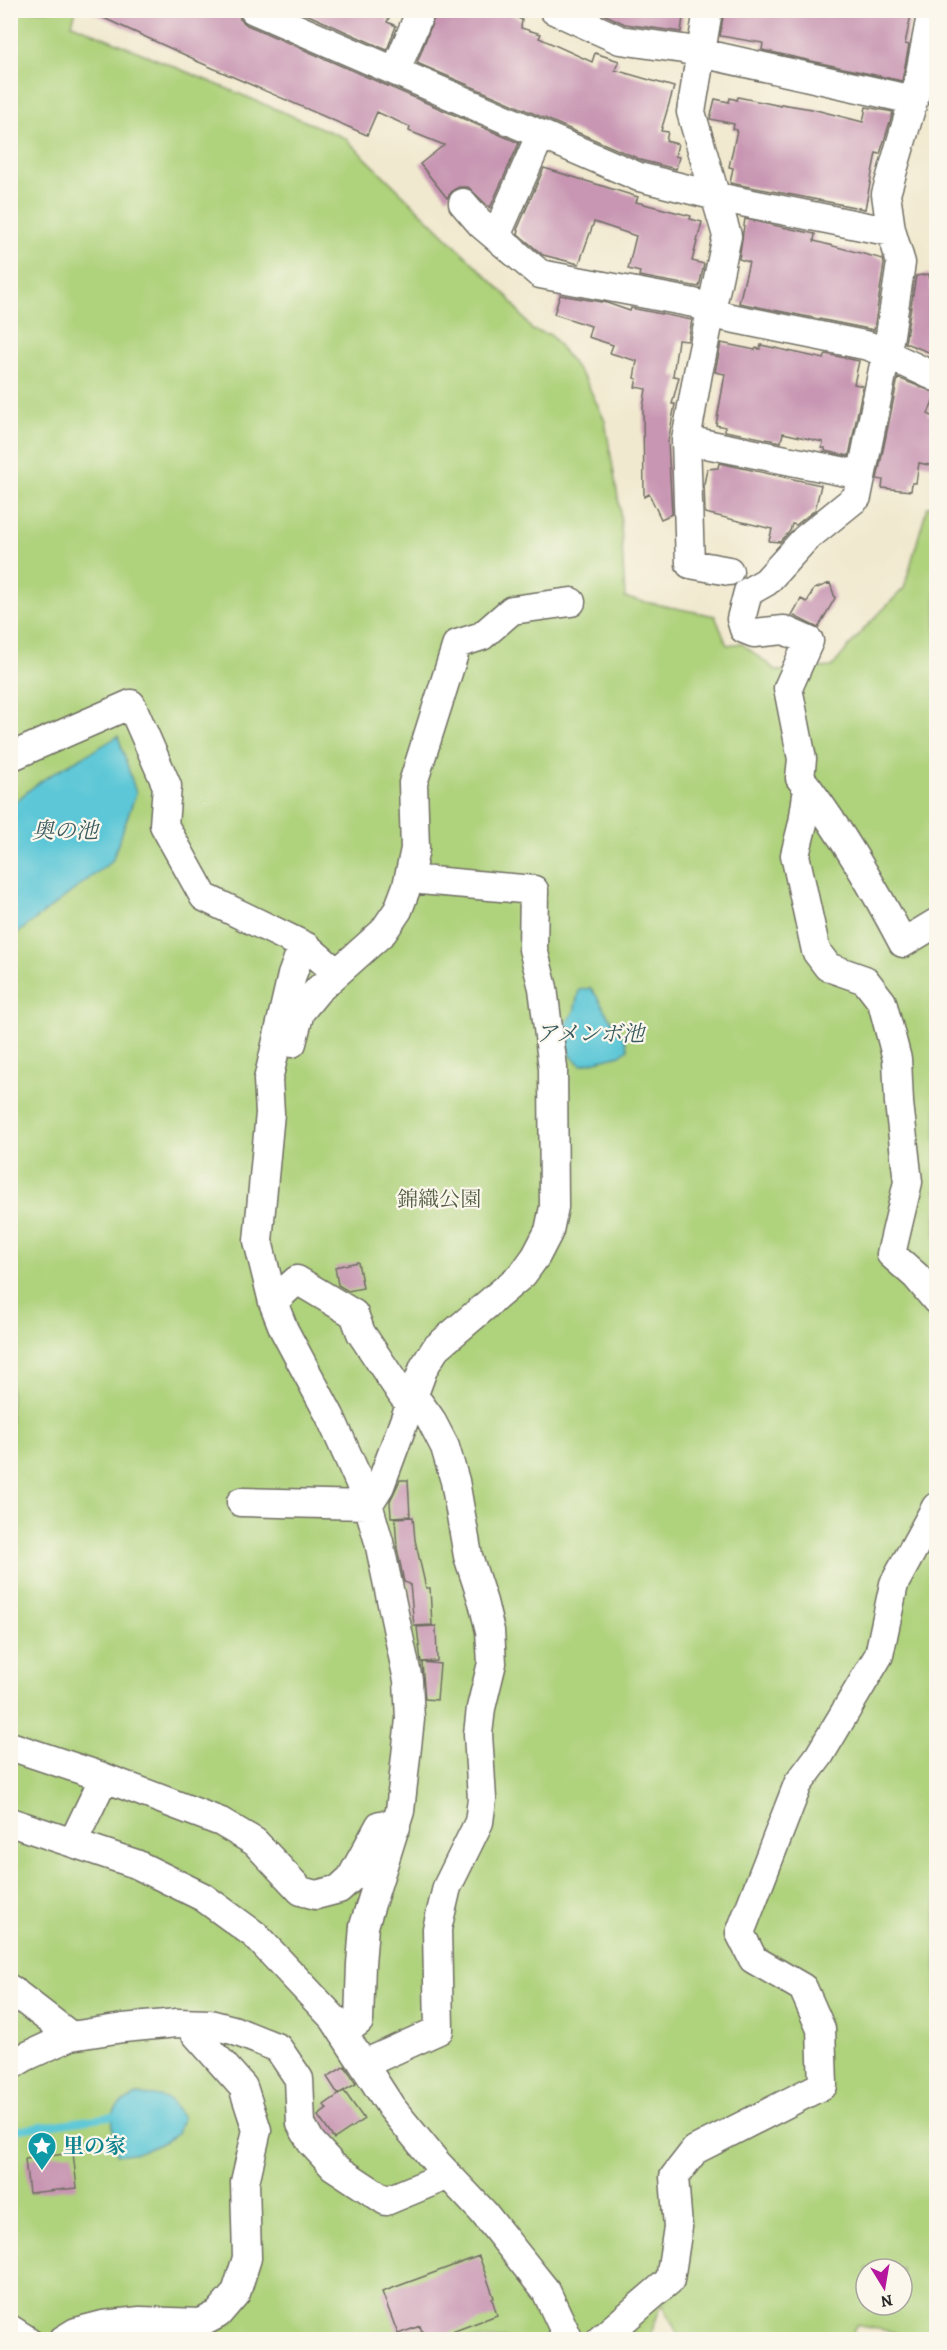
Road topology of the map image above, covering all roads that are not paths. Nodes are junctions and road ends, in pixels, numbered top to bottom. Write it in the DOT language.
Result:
graph roads {
  1 [pos="254,10"];
  2 [pos="421,10"];
  3 [pos="554,10"];
  4 [pos="708,10"];
  5 [pos="932,10"];
  6 [pos="701,54"];
  7 [pos="396,70"];
  8 [pos="929,72"];
  9 [pos="913,100"];
  10 [pos="540,136"];
  11 [pos="716,196"];
  12 [pos="463,202"];
  13 [pos="892,232"];
  14 [pos="496,236"];
  15 [pos="711,310"];
  16 [pos="886,355"];
  17 [pos="936,377"];
  18 [pos="686,440"];
  19 [pos="861,475"];
  20 [pos="729,571"];
  21 [pos="571,602"];
  22 [pos="10,757"];
  23 [pos="808,788"];
  24 [pos="409,879"];
  25 [pos="936,923"];
  26 [pos="303,945"];
  27 [pos="337,973"];
  28 [pos="270,1113"];
  29 [pos="936,1300"];
  30 [pos="273,1302"];
  31 [pos="412,1400"];
  32 [pos="241,1502"];
  33 [pos="368,1504"];
  34 [pos="936,1507"];
  35 [pos="10,1746"];
  36 [pos="100,1776"];
  37 [pos="10,1822"];
  38 [pos="396,1827"];
  39 [pos="73,1842"];
  40 [pos="10,1989"];
  41 [pos="194,2024"];
  42 [pos="343,2033"];
  43 [pos="70,2036"];
  44 [pos="364,2064"];
  45 [pos="10,2066"];
  46 [pos="448,2175"];
  47 [pos="10,2329"];
  48 [pos="27,2340"];
  49 [pos="63,2340"];
  50 [pos="569,2340"];
  51 [pos="600,2340"];
  1 -- 7 [label="street"];
  2 -- 7 [label="street"];
  3 -- 6 [label="street"];
  4 -- 6 [label="street"];
  5 -- 8 [label="street"];
  6 -- 9 [label="street"];
  6 -- 11 [label="street"];
  7 -- 10 [label="street"];
  8 -- 9 [label="street"];
  9 -- 13 [label="street"];
  10 -- 11 [label="street"];
  10 -- 14 [label="street"];
  11 -- 13 [label="street"];
  11 -- 15 [label="street"];
  12 -- 14 [label="street"];
  13 -- 16 [label="street"];
  14 -- 15 [label="street"];
  15 -- 16 [label="street"];
  15 -- 18 [label="street"];
  16 -- 17 [label="street"];
  16 -- 19 [label="street"];
  18 -- 19 [label="street"];
  18 -- 20 [label="street"];
  19 -- 23 [label="street"];
  21 -- 24 [label="street"];
  22 -- 26 [label="street"];
  23 -- 25 [label="street"];
  23 -- 29 [label="street"];
  24 -- 27 [label="street"];
  24 -- 31 [label="street"];
  26 -- 27 [label="street"];
  26 -- 28 [label="street"];
  27 -- 28 [label="street"];
  28 -- 30 [label="street"];
  30 -- 31 [label="street"];
  30 -- 33 [label="street"];
  31 -- 33 [label="street"];
  31 -- 44 [label="street"];
  32 -- 33 [label="street"];
  33 -- 38 [label="street"];
  34 -- 51 [label="street"];
  35 -- 36 [label="street"];
  36 -- 38 [label="street"];
  36 -- 39 [label="street"];
  37 -- 39 [label="street"];
  38 -- 42 [label="street"];
  39 -- 42 [label="street"];
  40 -- 43 [label="street"];
  41 -- 43 [label="street"];
  41 -- 46 [label="street"];
  41 -- 49 [label="street"];
  42 -- 44 [label="street"];
  43 -- 45 [label="street"];
  44 -- 46 [label="street"];
  46 -- 50 [label="street"];
  47 -- 48 [label="street"];
}
